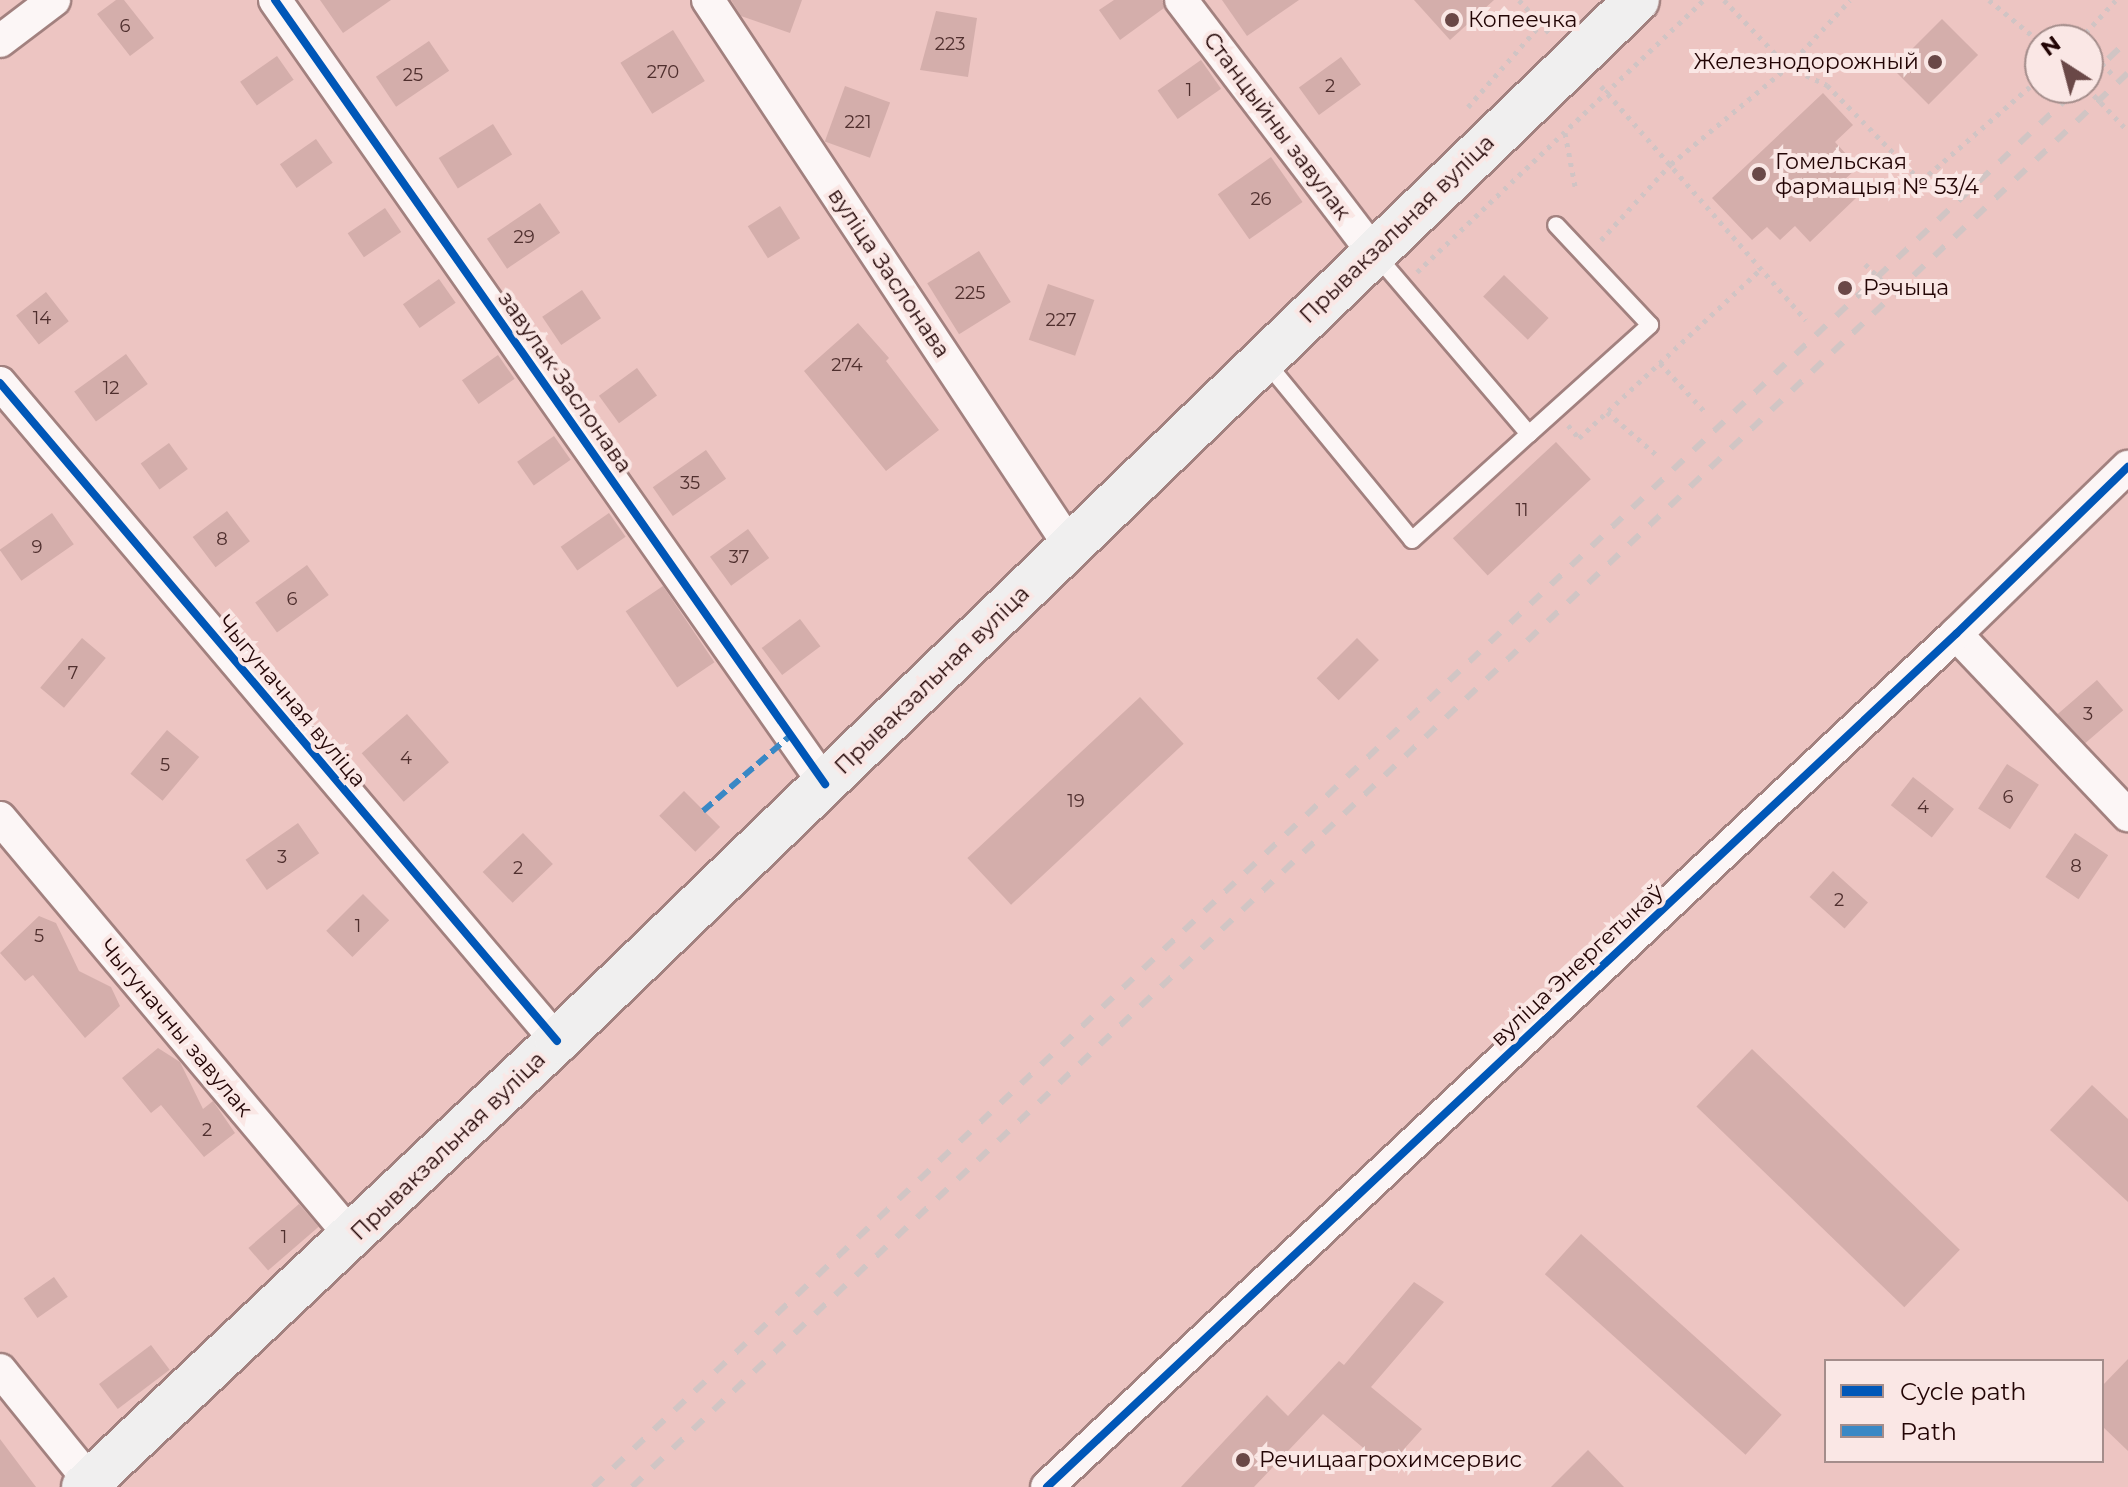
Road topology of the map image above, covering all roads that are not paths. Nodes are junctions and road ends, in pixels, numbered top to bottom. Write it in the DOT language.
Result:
graph roads {
  1 [pos="54,0"];
  2 [pos="275,0"];
  3 [pos="708,0"];
  4 [pos="1181,0"];
  5 [pos="1637,0"];
  6 [pos="0,41"];
  7 [pos="1556,225"];
  8 [pos="1373,252"];
  9 [pos="1262,358"];
  10 [pos="0,383"];
  11 [pos="1529,434"];
  12 [pos="2128,467"];
  13 [pos="1070,546"];
  14 [pos="1956,634"];
  15 [pos="825,784"];
  16 [pos="2128,815"];
  17 [pos="0,818"];
  18 [pos="557,1041"];
  19 [pos="352,1237"];
  20 [pos="0,1370"];
  21 [pos="87,1484"];
  22 [pos="1047,1487"];
  1 -- 6 [label="street"];
  2 -- 15 [label="street, завулак Заслонава"];
  3 -- 13 [label="street, вуліца Заслонава"];
  4 -- 8 [label="street, Станцыйны завулак"];
  5 -- 8 [label="main road, Прывакзальная вуліца"];
  7 -- 11 [label="lane"];
  8 -- 9 [label="main road, Прывакзальная вуліца"];
  8 -- 11 [label="lane"];
  9 -- 11 [label="lane"];
  9 -- 13 [label="main road, Прывакзальная вуліца"];
  10 -- 18 [label="street, Чыгуначная вуліца"];
  12 -- 14 [label="street, вуліца Энергетыкаў"];
  13 -- 15 [label="main road, Прывакзальная вуліца"];
  14 -- 16 [label="street"];
  14 -- 22 [label="street, вуліца Энергетыкаў"];
  15 -- 18 [label="main road, Прывакзальная вуліца"];
  17 -- 19 [label="street, Чыгуначны завулак"];
  18 -- 19 [label="main road, Прывакзальная вуліца"];
  19 -- 21 [label="main road, Прывакзальная вуліца"];
  20 -- 21 [label="street"];
}
